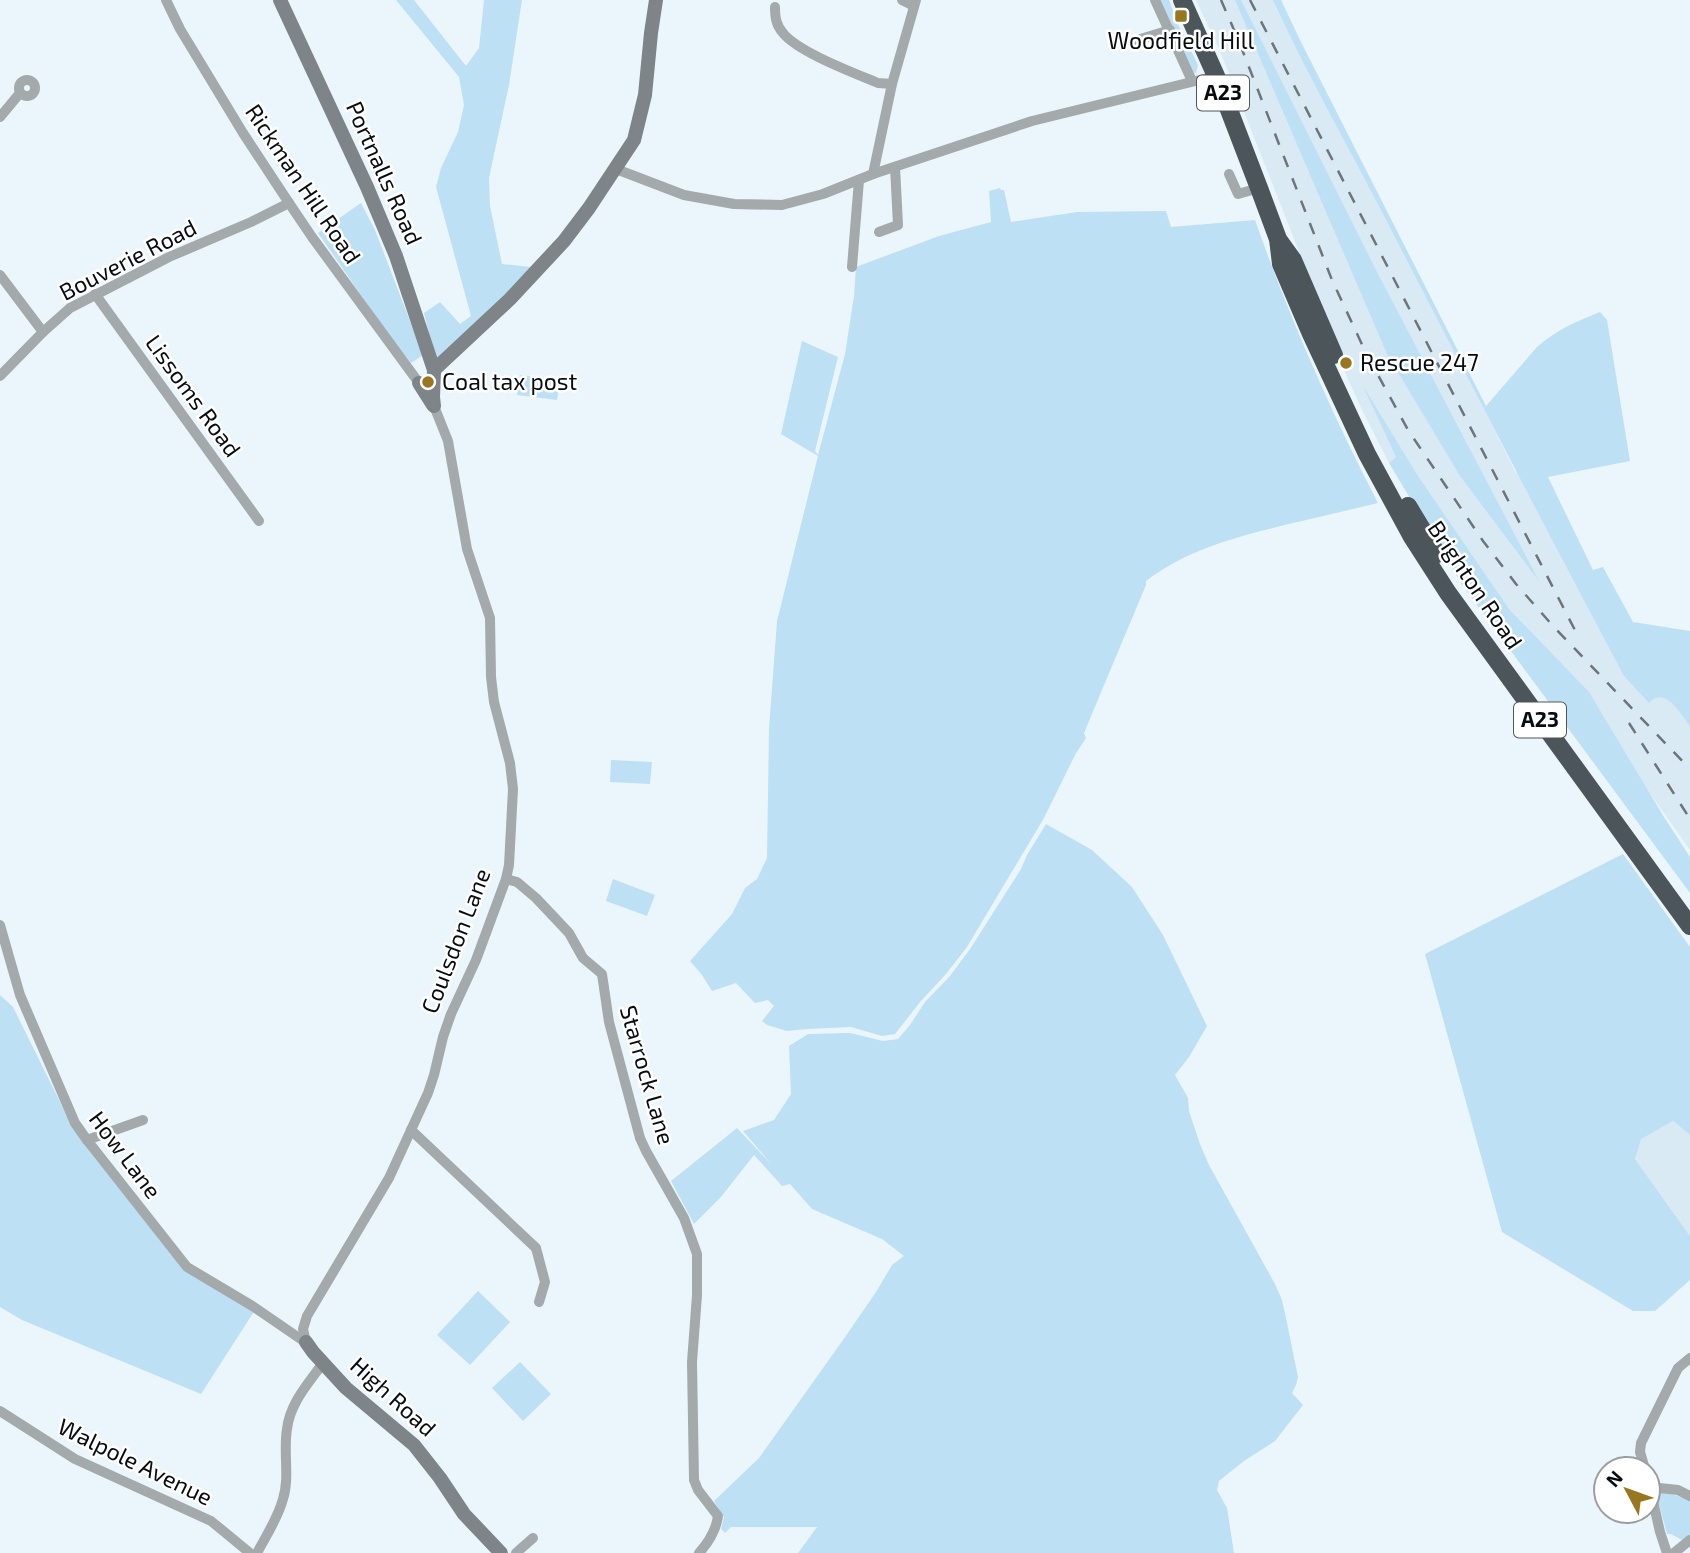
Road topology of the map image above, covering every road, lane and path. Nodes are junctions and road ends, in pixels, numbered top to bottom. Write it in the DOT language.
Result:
graph roads {
  1 [pos="166,0"];
  2 [pos="280,0"];
  3 [pos="656,0"];
  4 [pos="902,0"];
  5 [pos="1156,0"];
  6 [pos="1182,0"];
  7 [pos="915,3"];
  8 [pos="775,7"];
  9 [pos="1170,30"];
  10 [pos="1134,41"];
  11 [pos="1216,76"];
  12 [pos="1192,81"];
  13 [pos="892,83"];
  14 [pos="20,93"];
  15 [pos="0,117"];
  16 [pos="895,167"];
  17 [pos="616,169"];
  18 [pos="873,174"];
  19 [pos="1229,174"];
  20 [pos="859,180"];
  21 [pos="1259,188"];
  22 [pos="289,203"];
  23 [pos="879,232"];
  24 [pos="1278,239"];
  25 [pos="852,267"];
  26 [pos="0,275"];
  27 [pos="95,294"];
  28 [pos="43,332"];
  29 [pos="434,370"];
  30 [pos="0,376"];
  31 [pos="419,383"];
  32 [pos="434,406"];
  33 [pos="259,521"];
  34 [pos="506,878"];
  35 [pos="1690,907"];
  36 [pos="0,925"];
  37 [pos="1690,926"];
  38 [pos="143,1120"];
  39 [pos="411,1130"];
  40 [pos="87,1140"];
  41 [pos="539,1302"];
  42 [pos="306,1342"];
  43 [pos="1690,1358"];
  44 [pos="323,1363"];
  45 [pos="0,1411"];
  46 [pos="1641,1455"];
  47 [pos="1662,1486"];
  48 [pos="1690,1496"];
  49 [pos="1658,1525"];
  50 [pos="533,1538"];
  51 [pos="1690,1540"];
  52 [pos="250,1553"];
  53 [pos="257,1553"];
  54 [pos="501,1553"];
  55 [pos="516,1553"];
  56 [pos="699,1553"];
  57 [pos="1667,1553"];
  58 [pos="1674,1553"];
  1 -- 22 [label="street, Rickman Hill Road"];
  2 -- 29 [label="street, Portnalls Road"];
  3 -- 17 [label="street"];
  4 -- 7 [label="street"];
  5 -- 9 [label="street"];
  6 -- 11 [label="highway, Brighton Road / A23"];
  7 -- 13 [label="street"];
  8 -- 13 [label="street"];
  9 -- 10 [label="street"];
  9 -- 12 [label="street"];
  11 -- 12 [label="street"];
  11 -- 21 [label="highway, Brighton Road / A23"];
  12 -- 16 [label="street"];
  13 -- 18 [label="street"];
  14 -- 15 [label="street"];
  16 -- 18 [label="street"];
  16 -- 23 [label="street"];
  17 -- 20 [label="street"];
  17 -- 29 [label="street"];
  18 -- 20 [label="street"];
  19 -- 21 [label="street"];
  20 -- 25 [label="street"];
  21 -- 24 [label="highway, Brighton Road / A23"];
  22 -- 27 [label="street, Bouverie Road"];
  22 -- 31 [label="street, Rickman Hill Road"];
  24 -- 35 [label="highway, Brighton Road / A23"];
  24 -- 37 [label="highway, Brighton Road / A23"];
  26 -- 28 [label="street"];
  27 -- 28 [label="street, Bouverie Road"];
  27 -- 33 [label="street, Lissoms Road"];
  28 -- 30 [label="street, Bouverie Road"];
  29 -- 32 [label="street, Coulsdon Lane"];
  31 -- 32 [label="street, Coulsdon Lane"];
  32 -- 34 [label="street, Coulsdon Lane"];
  34 -- 39 [label="street, Coulsdon Lane"];
  34 -- 56 [label="street, Starrock Lane"];
  36 -- 40 [label="street, How Lane"];
  38 -- 40 [label="street"];
  39 -- 41 [label="street"];
  39 -- 42 [label="street, Coulsdon Lane"];
  40 -- 42 [label="street, How Lane"];
  42 -- 44 [label="street, High Road"];
  43 -- 46 [label="street"];
  44 -- 53 [label="street"];
  44 -- 54 [label="street, High Road"];
  45 -- 52 [label="street, Walpole Avenue"];
  47 -- 48 [label="street"];
  49 -- 57 [label="street"];
  50 -- 55 [label="street"];
  51 -- 58 [label="street"];
}
